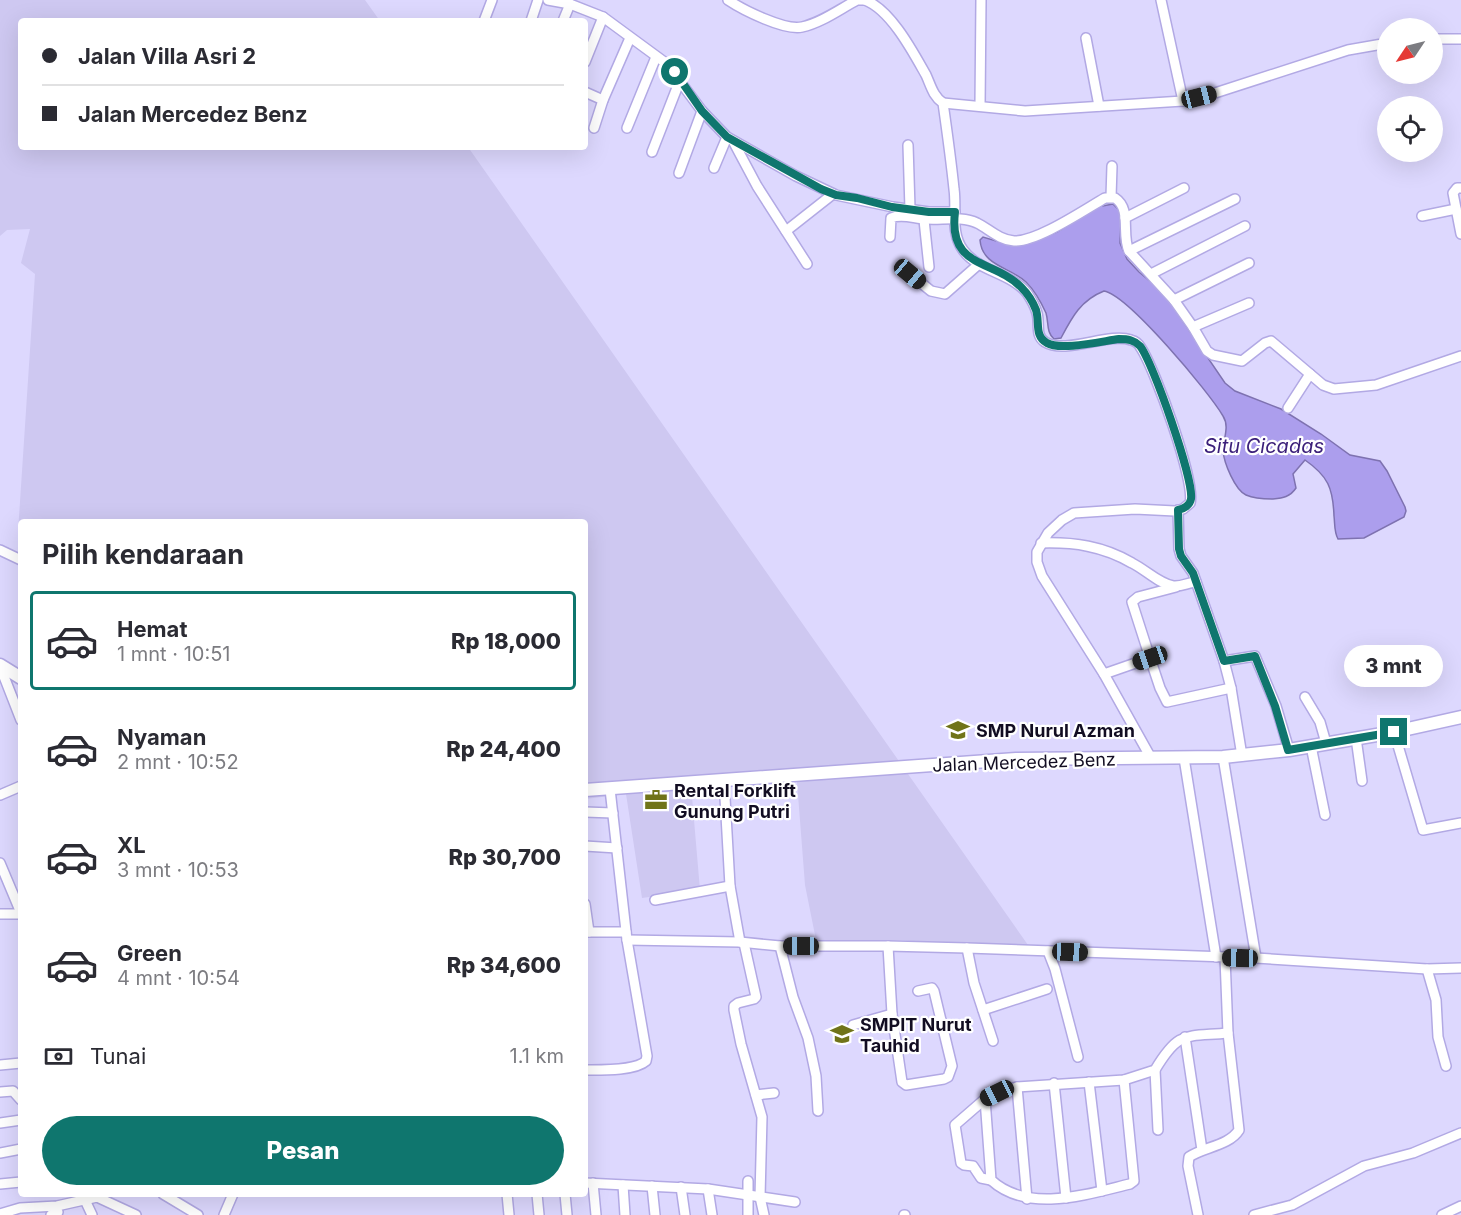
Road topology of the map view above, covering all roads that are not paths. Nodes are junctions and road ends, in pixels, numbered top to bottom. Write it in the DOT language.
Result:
graph roads {
  1 [pos="492,0"];
  2 [pos="538,0"];
  3 [pos="548,0"];
  4 [pos="728,0"];
  5 [pos="865,0"];
  6 [pos="981,0"];
  7 [pos="1161,0"];
  8 [pos="570,4"];
  9 [pos="603,16"];
  10 [pos="485,18"];
  11 [pos="532,18"];
  12 [pos="564,18"];
  13 [pos="630,38"];
  14 [pos="1086,38"];
  15 [pos="1443,39"];
  16 [pos="1461,39"];
  17 [pos="1377,45"];
  18 [pos="588,54"];
  19 [pos="656,57"];
  20 [pos="680,80"];
  21 [pos="588,93"];
  22 [pos="603,100"];
  23 [pos="1183,101"];
  24 [pos="943,103"];
  25 [pos="980,106"];
  26 [pos="1099,106"];
  27 [pos="702,111"];
  28 [pos="594,128"];
  29 [pos="627,128"];
  30 [pos="730,139"];
  31 [pos="908,145"];
  32 [pos="652,152"];
  33 [pos="1112,166"];
  34 [pos="714,168"];
  35 [pos="679,173"];
  36 [pos="1184,188"];
  37 [pos="1461,188"];
  38 [pos="833,194"];
  39 [pos="1111,197"];
  40 [pos="1234,199"];
  41 [pos="910,208"];
  42 [pos="1456,209"];
  43 [pos="954,215"];
  44 [pos="1422,216"];
  45 [pos="1125,218"];
  46 [pos="924,220"];
  47 [pos="1245,226"];
  48 [pos="786,231"];
  49 [pos="1461,234"];
  50 [pos="890,237"];
  51 [pos="1129,251"];
  52 [pos="1249,263"];
  53 [pos="807,264"];
  54 [pos="979,264"];
  55 [pos="929,267"];
  56 [pos="910,274"];
  57 [pos="1151,274"];
  58 [pos="1174,300"];
  59 [pos="1249,303"];
  60 [pos="1193,327"];
  61 [pos="1461,356"];
  62 [pos="1310,374"];
  63 [pos="1288,408"];
  64 [pos="1178,510"];
  65 [pos="1041,543"];
  66 [pos="0,550"];
  67 [pos="18,559"];
  68 [pos="1196,582"];
  69 [pos="1177,586"];
  70 [pos="1150,658"];
  71 [pos="1224,661"];
  72 [pos="7,672"];
  73 [pos="1104,674"];
  74 [pos="1231,688"];
  75 [pos="1305,697"];
  76 [pos="18,710"];
  77 [pos="1461,717"];
  78 [pos="1394,732"];
  79 [pos="1356,738"];
  80 [pos="1326,743"];
  81 [pos="1311,746"];
  82 [pos="1288,750"];
  83 [pos="1242,756"];
  84 [pos="1223,757"];
  85 [pos="1151,758"];
  86 [pos="1184,758"];
  87 [pos="724,780"];
  88 [pos="1362,781"];
  89 [pos="18,787"];
  90 [pos="610,789"];
  91 [pos="588,790"];
  92 [pos="0,795"];
  93 [pos="588,812"];
  94 [pos="613,813"];
  95 [pos="1325,815"];
  96 [pos="1461,823"];
  97 [pos="588,846"];
  98 [pos="617,848"];
  99 [pos="0,863"];
  100 [pos="730,886"];
  101 [pos="655,900"];
  102 [pos="18,907"];
  103 [pos="0,914"];
  104 [pos="18,914"];
  105 [pos="588,932"];
  106 [pos="627,936"];
  107 [pos="742,942"];
  108 [pos="780,946"];
  109 [pos="888,946"];
  110 [pos="967,948"];
  111 [pos="1048,951"];
  112 [pos="1220,957"];
  113 [pos="1256,958"];
  114 [pos="1461,968"];
  115 [pos="1427,969"];
  116 [pos="1047,988"];
  117 [pos="918,991"];
  118 [pos="983,1010"];
  119 [pos="892,1014"];
  120 [pos="853,1024"];
  121 [pos="1228,1033"];
  122 [pos="1185,1037"];
  123 [pos="993,1041"];
  124 [pos="1078,1058"];
  125 [pos="18,1063"];
  126 [pos="0,1065"];
  127 [pos="1446,1066"];
  128 [pos="588,1070"];
  129 [pos="1155,1070"];
  130 [pos="1124,1080"];
  131 [pos="1089,1082"];
  132 [pos="1054,1083"];
  133 [pos="1017,1087"];
  134 [pos="0,1092"];
  135 [pos="774,1093"];
  136 [pos="756,1095"];
  137 [pos="18,1097"];
  138 [pos="985,1099"];
  139 [pos="818,1111"];
  140 [pos="18,1120"];
  141 [pos="0,1123"];
  142 [pos="1158,1130"];
  143 [pos="1461,1133"];
  144 [pos="18,1150"];
  145 [pos="1202,1150"];
  146 [pos="0,1153"];
  147 [pos="991,1180"];
  148 [pos="18,1182"];
  149 [pos="748,1182"];
  150 [pos="589,1183"];
  151 [pos="0,1184"];
  152 [pos="622,1185"];
  153 [pos="651,1186"];
  154 [pos="681,1187"];
  155 [pos="708,1188"];
  156 [pos="1102,1191"];
  157 [pos="747,1194"];
  158 [pos="168,1197"];
  159 [pos="232,1197"];
  160 [pos="507,1197"];
  161 [pos="537,1197"];
  162 [pos="565,1197"];
  163 [pos="760,1197"];
  164 [pos="1066,1198"];
  165 [pos="1027,1199"];
  166 [pos="85,1200"];
  167 [pos="795,1202"];
  168 [pos="1461,1206"];
  169 [pos="56,1212"];
  170 [pos="0,1214"];
  171 [pos="133,1214"];
  172 [pos="196,1214"];
  173 [pos="92,1215"];
  174 [pos="224,1215"];
  175 [pos="509,1215"];
  176 [pos="539,1215"];
  177 [pos="567,1215"];
  178 [pos="596,1215"];
  179 [pos="626,1215"];
  180 [pos="655,1215"];
  181 [pos="685,1215"];
  182 [pos="712,1215"];
  183 [pos="748,1215"];
  184 [pos="764,1215"];
  185 [pos="1198,1215"];
  186 [pos="1254,1215"];
  187 [pos="1442,1215"];
  1 -- 10 [label="street"];
  2 -- 11 [label="street"];
  3 -- 8 [label="street"];
  4 -- 5 [label="street"];
  5 -- 24 [label="street"];
  6 -- 25 [label="street"];
  7 -- 23 [label="street"];
  8 -- 9 [label="street"];
  8 -- 12 [label="street"];
  9 -- 13 [label="street"];
  9 -- 18 [label="street"];
  13 -- 19 [label="street"];
  13 -- 22 [label="street"];
  14 -- 26 [label="street"];
  15 -- 16 [label="street"];
  17 -- 23 [label="street"];
  19 -- 20 [label="street"];
  19 -- 29 [label="street"];
  20 -- 27 [label="street"];
  20 -- 32 [label="street"];
  21 -- 22 [label="street"];
  22 -- 28 [label="street"];
  23 -- 26 [label="street"];
  24 -- 25 [label="street"];
  24 -- 43 [label="street"];
  25 -- 26 [label="street"];
  27 -- 30 [label="street"];
  27 -- 35 [label="street"];
  30 -- 34 [label="street"];
  30 -- 38 [label="street"];
  30 -- 48 [label="street"];
  31 -- 41 [label="street"];
  33 -- 39 [label="street"];
  36 -- 45 [label="street"];
  37 -- 42 [label="street"];
  38 -- 41 [label="street"];
  38 -- 48 [label="street"];
  39 -- 43 [label="street"];
  39 -- 45 [label="street"];
  40 -- 51 [label="street"];
  41 -- 43 [label="street"];
  42 -- 44 [label="street"];
  42 -- 49 [label="street"];
  43 -- 46 [label="street"];
  43 -- 54 [label="street"];
  45 -- 51 [label="street"];
  46 -- 50 [label="street"];
  46 -- 55 [label="street"];
  47 -- 57 [label="street"];
  48 -- 53 [label="street"];
  51 -- 57 [label="street"];
  52 -- 58 [label="street"];
  54 -- 56 [label="street"];
  54 -- 64 [label="street"];
  57 -- 58 [label="street"];
  58 -- 60 [label="street"];
  59 -- 60 [label="street"];
  60 -- 62 [label="street"];
  61 -- 62 [label="street"];
  62 -- 63 [label="street"];
  64 -- 65 [label="street"];
  64 -- 68 [label="street"];
  65 -- 69 [label="street"];
  65 -- 73 [label="street"];
  66 -- 67 [label="street"];
  68 -- 69 [label="street"];
  68 -- 71 [label="street"];
  69 -- 70 [label="street"];
  70 -- 73 [label="street"];
  70 -- 74 [label="street"];
  71 -- 74 [label="street"];
  71 -- 82 [label="street"];
  72 -- 76 [label="street"];
  73 -- 85 [label="street"];
  74 -- 83 [label="street"];
  75 -- 80 [label="street"];
  77 -- 78 [label="main road, Jalan Mercedez Benz"];
  78 -- 79 [label="main road, Jalan Mercedez Benz"];
  78 -- 96 [label="street"];
  79 -- 80 [label="main road, Jalan Mercedez Benz"];
  79 -- 88 [label="street"];
  80 -- 81 [label="main road, Jalan Mercedez Benz"];
  81 -- 82 [label="main road, Jalan Mercedez Benz"];
  81 -- 95 [label="street"];
  82 -- 83 [label="main road, Jalan Mercedez Benz"];
  83 -- 84 [label="main road, Jalan Mercedez Benz"];
  84 -- 86 [label="main road, Jalan Mercedez Benz"];
  84 -- 113 [label="street"];
  85 -- 86 [label="main road, Jalan Mercedez Benz"];
  85 -- 87 [label="main road, Jalan Mercedez Benz"];
  86 -- 112 [label="street"];
  87 -- 90 [label="main road, Jalan Mercedez Benz"];
  87 -- 100 [label="street"];
  89 -- 92 [label="street"];
  90 -- 91 [label="main road, Jalan Mercedez Benz"];
  90 -- 94 [label="street"];
  93 -- 94 [label="street"];
  94 -- 98 [label="street"];
  97 -- 98 [label="street"];
  98 -- 106 [label="street"];
  99 -- 102 [label="street"];
  100 -- 101 [label="street"];
  100 -- 107 [label="street"];
  103 -- 104 [label="street"];
  105 -- 106 [label="street"];
  106 -- 107 [label="street"];
  106 -- 128 [label="street"];
  107 -- 108 [label="street"];
  107 -- 136 [label="street"];
  108 -- 109 [label="street"];
  108 -- 139 [label="street"];
  109 -- 110 [label="street"];
  109 -- 119 [label="street"];
  110 -- 111 [label="street"];
  110 -- 118 [label="street"];
  111 -- 112 [label="street"];
  111 -- 124 [label="street"];
  112 -- 113 [label="street"];
  112 -- 121 [label="street"];
  113 -- 115 [label="street"];
  114 -- 115 [label="street"];
  115 -- 127 [label="street"];
  116 -- 118 [label="street"];
  117 -- 119 [label="street"];
  118 -- 123 [label="street"];
  119 -- 120 [label="street"];
  121 -- 122 [label="street"];
  121 -- 145 [label="street"];
  122 -- 129 [label="street"];
  122 -- 145 [label="street"];
  125 -- 126 [label="street"];
  129 -- 130 [label="street"];
  129 -- 142 [label="street"];
  130 -- 131 [label="street"];
  130 -- 156 [label="street"];
  131 -- 132 [label="street"];
  131 -- 156 [label="street"];
  132 -- 133 [label="street"];
  132 -- 164 [label="street"];
  133 -- 138 [label="street"];
  133 -- 165 [label="street"];
  134 -- 137 [label="street"];
  135 -- 136 [label="street"];
  136 -- 163 [label="street"];
  138 -- 147 [label="street"];
  138 -- 147 [label="street"];
  140 -- 141 [label="street"];
  143 -- 186 [label="street"];
  144 -- 146 [label="street"];
  145 -- 185 [label="street"];
  147 -- 165 [label="street"];
  148 -- 151 [label="street"];
  149 -- 157 [label="street"];
  150 -- 152 [label="street"];
  150 -- 178 [label="street"];
  152 -- 153 [label="street"];
  152 -- 179 [label="street"];
  153 -- 154 [label="street"];
  153 -- 180 [label="street"];
  154 -- 155 [label="street"];
  154 -- 181 [label="street"];
  155 -- 157 [label="street"];
  155 -- 182 [label="street"];
  156 -- 164 [label="street"];
  157 -- 163 [label="street"];
  157 -- 183 [label="street"];
  158 -- 172 [label="street"];
  159 -- 174 [label="street"];
  160 -- 175 [label="street"];
  161 -- 176 [label="street"];
  162 -- 177 [label="street"];
  163 -- 167 [label="street"];
  163 -- 184 [label="street"];
  164 -- 165 [label="street"];
  166 -- 169 [label="street"];
  166 -- 171 [label="street"];
  166 -- 173 [label="street"];
  168 -- 187 [label="street"];
  169 -- 170 [label="street"];
}
